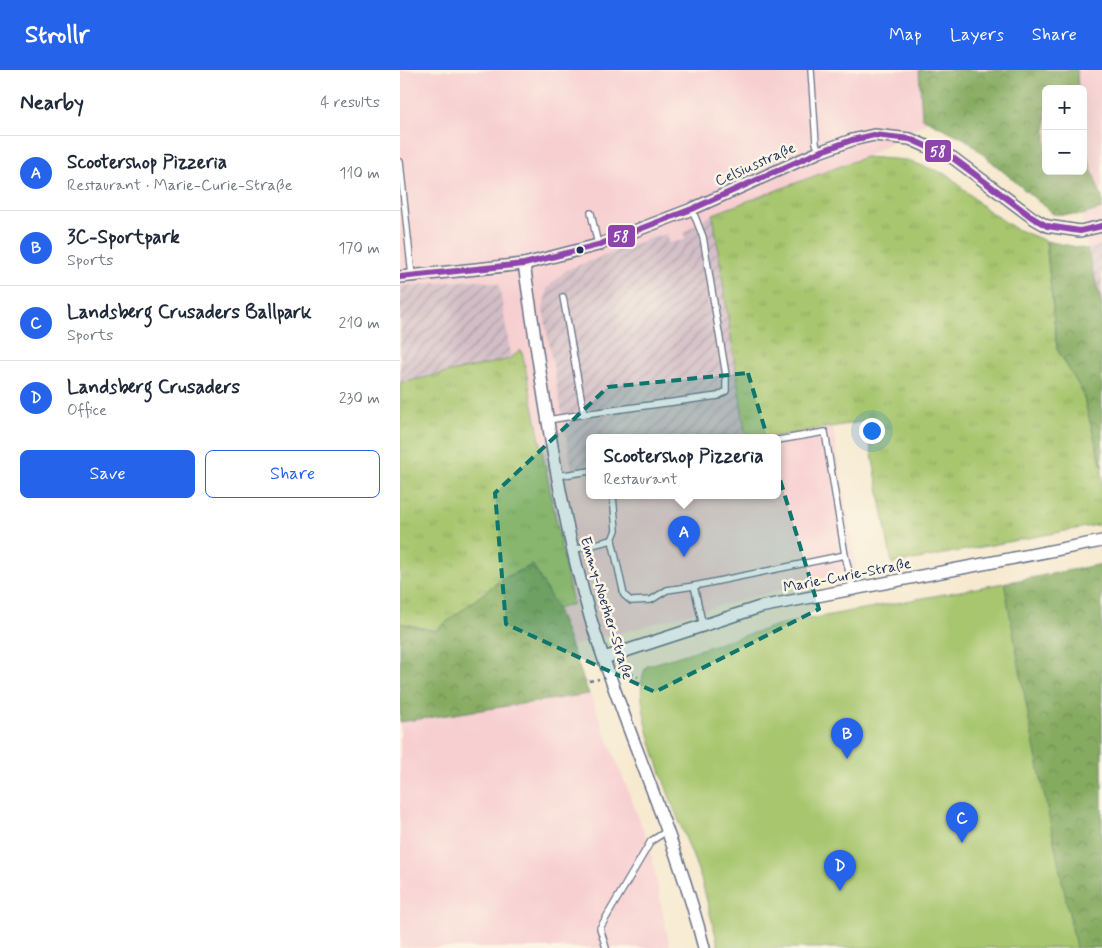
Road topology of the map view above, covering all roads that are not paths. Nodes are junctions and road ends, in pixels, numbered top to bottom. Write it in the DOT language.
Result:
graph roads {
  1 [pos="811,70"];
  2 [pos="819,152"];
  3 [pos="400,162"];
  4 [pos="692,209"];
  5 [pos="591,213"];
  6 [pos="1102,226"];
  7 [pos="598,245"];
  8 [pos="524,264"];
  9 [pos="406,276"];
  10 [pos="563,297"];
  11 [pos="584,414"];
  12 [pos="548,420"];
  13 [pos="781,440"];
  14 [pos="586,472"];
  15 [pos="557,476"];
  16 [pos="613,499"];
  17 [pos="612,540"];
  18 [pos="1102,541"];
  19 [pos="572,550"];
  20 [pos="845,555"];
  21 [pos="694,586"];
  22 [pos="853,589"];
  23 [pos="702,626"];
  24 [pos="604,658"];
  25 [pos="667,831"];
  26 [pos="606,948"];
  27 [pos="704,948"];
  1 -- 2 [label="lane"];
  2 -- 4 [label="street, Celsiusstraße"];
  2 -- 6 [label="street, Celsiusstraße"];
  3 -- 9 [label="lane"];
  4 -- 7 [label="street, Celsiusstraße"];
  4 -- 11 [label="lane"];
  5 -- 7 [label="lane"];
  7 -- 8 [label="street, Celsiusstraße"];
  8 -- 9 [label="street, Celsiusstraße"];
  8 -- 12 [label="street, Emmy-Noether-Straße"];
  10 -- 11 [label="lane"];
  11 -- 12 [label="lane"];
  12 -- 15 [label="street, Emmy-Noether-Straße"];
  13 -- 20 [label="lane"];
  14 -- 15 [label="lane"];
  15 -- 19 [label="street, Emmy-Noether-Straße"];
  16 -- 17 [label="lane"];
  17 -- 19 [label="lane"];
  17 -- 21 [label="lane"];
  18 -- 22 [label="street, Marie-Curie-Straße"];
  19 -- 24 [label="street, Emmy-Noether-Straße"];
  20 -- 21 [label="lane"];
  20 -- 22 [label="lane"];
  21 -- 23 [label="lane"];
  22 -- 23 [label="street, Marie-Curie-Straße"];
  23 -- 24 [label="street, Marie-Curie-Straße"];
  24 -- 25 [label="street, Emmy-Noether-Straße"];
  25 -- 26 [label="lane"];
  25 -- 27 [label="street, Emmy-Noether-Straße"];
}
